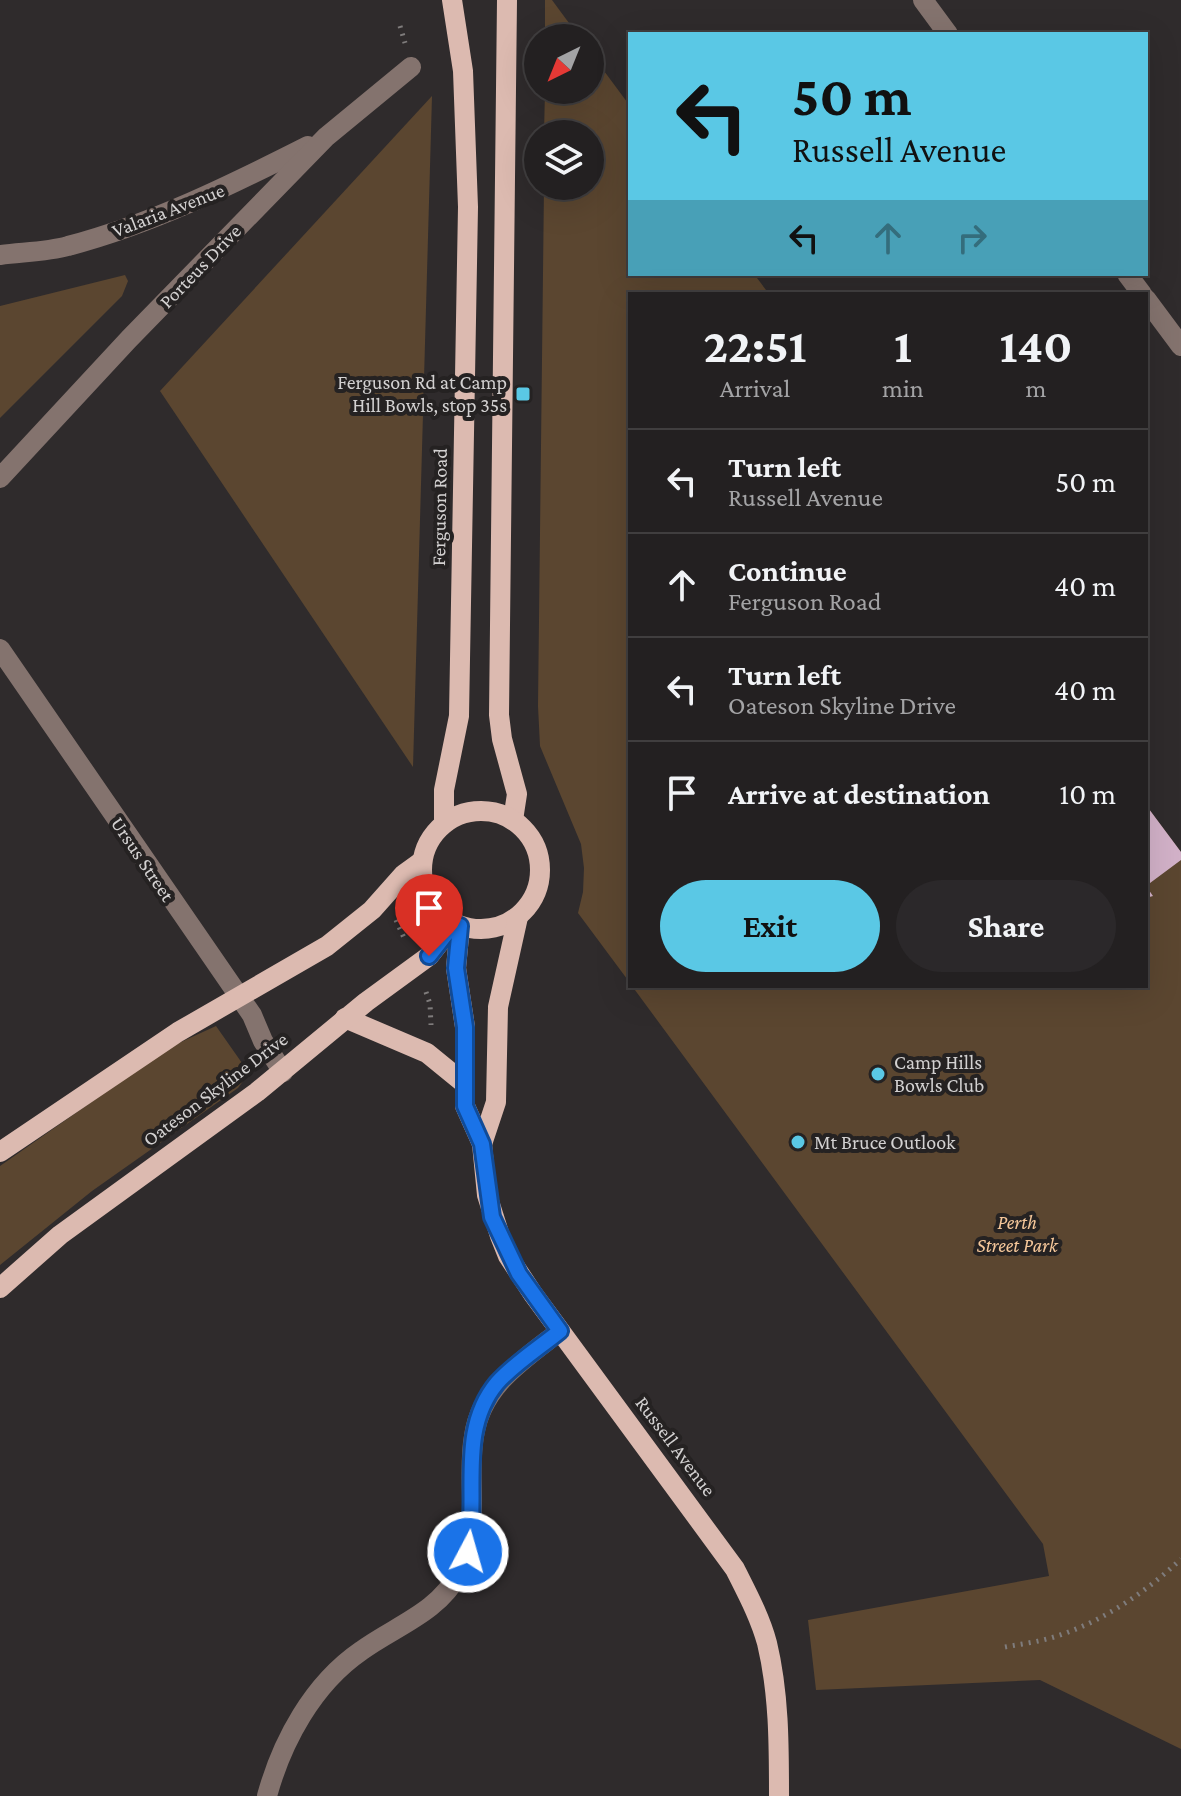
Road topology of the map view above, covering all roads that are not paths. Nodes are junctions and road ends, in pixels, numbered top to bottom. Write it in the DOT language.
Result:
graph roads {
  1 [pos="452,0"];
  2 [pos="507,0"];
  3 [pos="923,0"];
  4 [pos="947,32"];
  5 [pos="411,67"];
  6 [pos="326,137"];
  7 [pos="0,255"];
  8 [pos="1148,302"];
  9 [pos="1181,346"];
  10 [pos="0,478"];
  11 [pos="0,649"];
  12 [pos="513,820"];
  13 [pos="444,823"];
  14 [pos="422,861"];
  15 [pos="518,917"];
  16 [pos="457,925"];
  17 [pos="237,996"];
  18 [pos="345,1018"];
  19 [pos="283,1072"];
  20 [pos="465,1084"];
  21 [pos="482,1144"];
  22 [pos="1,1150"];
  23 [pos="0,1288"];
  24 [pos="560,1331"];
  25 [pos="267,1796"];
  26 [pos="779,1796"];
  1 -- 13 [label="main road, Ferguson Road"];
  2 -- 12 [label="main road"];
  3 -- 4 [label="street"];
  5 -- 6 [label="street, Porteus Drive"];
  6 -- 7 [label="street, Valaria Avenue"];
  6 -- 10 [label="street, Porteus Drive"];
  8 -- 9 [label="street"];
  11 -- 17 [label="street, Ursus Street"];
  12 -- 13 [label="main road"];
  12 -- 15 [label="main road"];
  13 -- 14 [label="main road"];
  14 -- 16 [label="main road"];
  14 -- 17 [label="main road"];
  15 -- 16 [label="main road"];
  15 -- 21 [label="main road"];
  16 -- 18 [label="main road, Oateson Skyline Drive"];
  16 -- 20 [label="main road"];
  17 -- 19 [label="street, Ursus Street"];
  17 -- 22 [label="main road"];
  18 -- 19 [label="main road, Oateson Skyline Drive"];
  18 -- 20 [label="main road"];
  19 -- 23 [label="main road, Oateson Skyline Drive"];
  20 -- 21 [label="main road"];
  21 -- 24 [label="main road, Russell Avenue"];
  24 -- 25 [label="street"];
  24 -- 26 [label="main road, Russell Avenue"];
}
